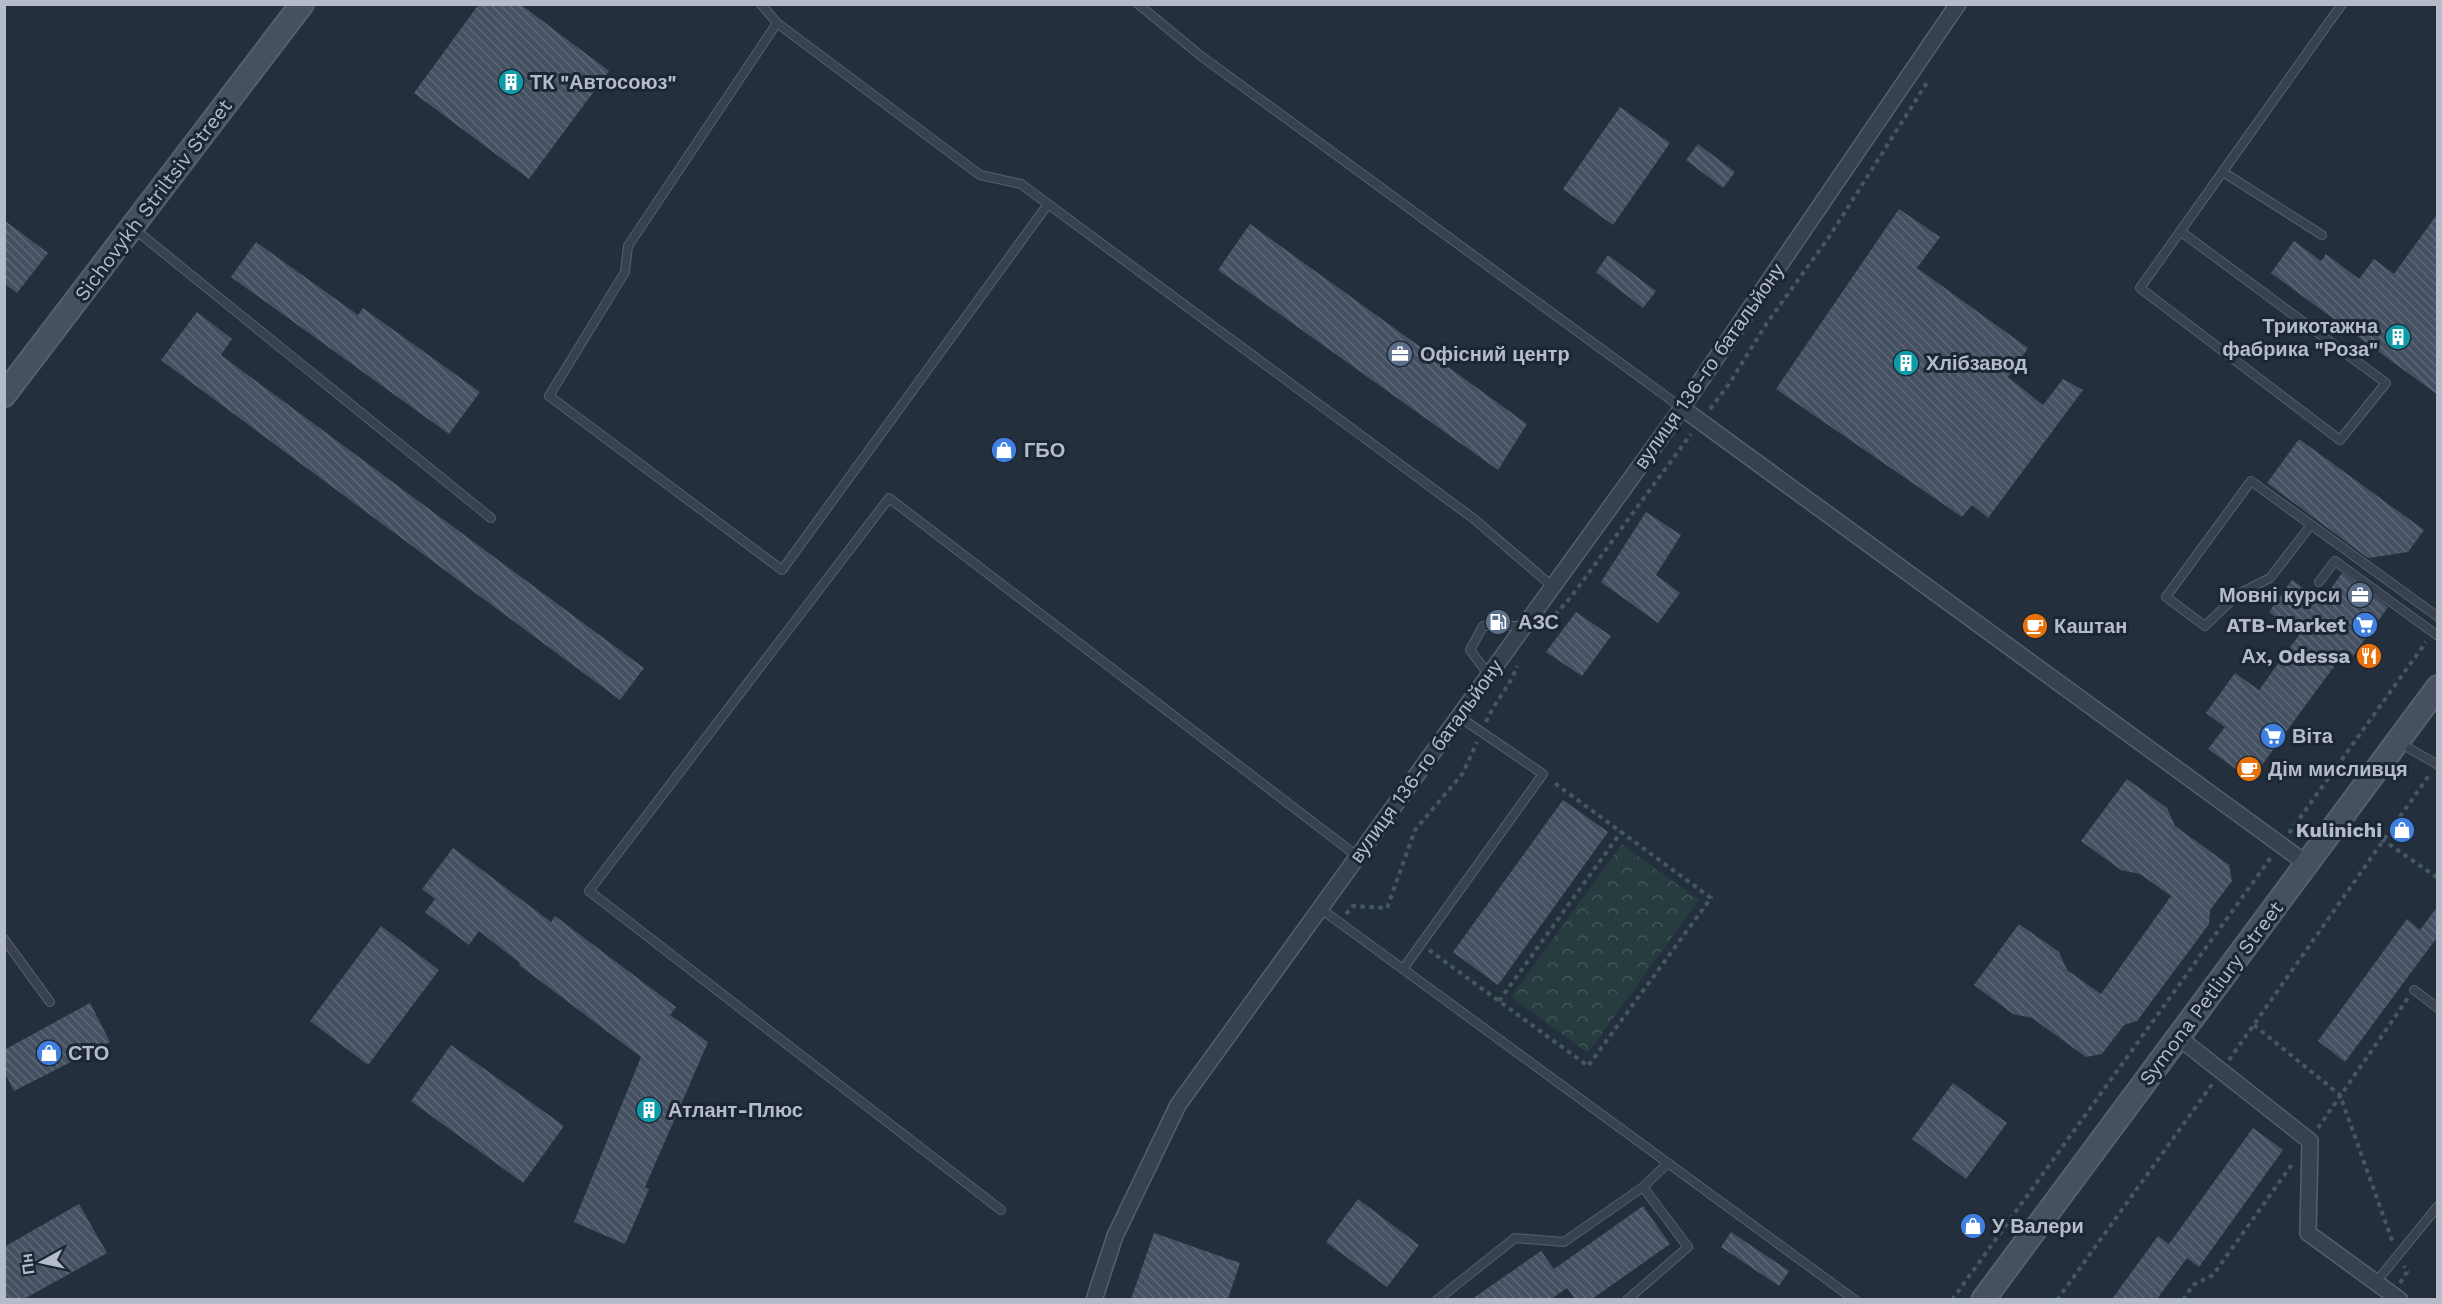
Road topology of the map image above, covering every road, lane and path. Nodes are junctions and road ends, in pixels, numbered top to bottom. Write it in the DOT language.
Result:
graph roads {
  1 [pos="302,4"];
  2 [pos="761,4"];
  3 [pos="1138,4"];
  4 [pos="1958,4"];
  5 [pos="2342,4"];
  6 [pos="777,23"];
  7 [pos="1934,71"];
  8 [pos="2223,172"];
  9 [pos="1048,204"];
  10 [pos="132,227"];
  11 [pos="2180,231"];
  12 [pos="2322,235"];
  13 [pos="4,395"];
  14 [pos="1682,408"];
  15 [pos="1708,411"];
  16 [pos="1694,429"];
  17 [pos="491,518"];
  18 [pos="2311,525"];
  19 [pos="2319,582"];
  20 [pos="1552,586"];
  21 [pos="2438,617"];
  22 [pos="1548,623"];
  23 [pos="1523,626"];
  24 [pos="2435,634"];
  25 [pos="1520,658"];
  26 [pos="1488,674"];
  27 [pos="2438,687"];
  28 [pos="1458,716"];
  29 [pos="2398,742"];
  30 [pos="2437,765"];
  31 [pos="1542,774"];
  32 [pos="2335,828"];
  33 [pos="1621,832"];
  34 [pos="2384,840"];
  35 [pos="2280,845"];
  36 [pos="1357,856"];
  37 [pos="2307,864"];
  38 [pos="2438,878"];
  39 [pos="1321,909"];
  40 [pos="1339,923"];
  41 [pos="4,939"];
  42 [pos="1421,944"];
  43 [pos="1403,969"];
  44 [pos="2414,990"];
  45 [pos="1499,1001"];
  46 [pos="50,1002"];
  47 [pos="2438,1008"];
  48 [pos="2254,1025"];
  49 [pos="2178,1037"];
  50 [pos="2221,1071"];
  51 [pos="1668,1163"];
  52 [pos="1643,1187"];
  53 [pos="2438,1206"];
  54 [pos="1001,1210"];
  55 [pos="2397,1253"];
  56 [pos="2376,1282"];
  57 [pos="2396,1297"];
  58 [pos="1094,1299"];
  59 [pos="1437,1299"];
  60 [pos="1627,1299"];
  61 [pos="1855,1299"];
  62 [pos="1952,1299"];
  63 [pos="1983,1299"];
  64 [pos="2057,1299"];
  1 -- 10 [label="main road, Sichovykh Striltsiv Street"];
  2 -- 6 [label="lane"];
  3 -- 14 [label="lane"];
  4 -- 14 [label="street, вулиця 136-го батальйону"];
  5 -- 8 [label="lane"];
  6 -- 9 [label="lane"];
  6 -- 9 [label="lane"];
  7 -- 15 [label="path"];
  8 -- 11 [label="lane"];
  8 -- 12 [label="lane"];
  9 -- 20 [label="lane"];
  10 -- 13 [label="main road, Sichovykh Striltsiv Street"];
  10 -- 17 [label="lane"];
  11 -- 11 [label="lane"];
  14 -- 20 [label="street, вулиця 136-го батальйону"];
  14 -- 35 [label="street"];
  16 -- 22 [label="path"];
  18 -- 18 [label="lane"];
  18 -- 21 [label="lane"];
  19 -- 24 [label="lane"];
  20 -- 23 [label="street, вулиця 136-го батальйону"];
  23 -- 26 [label="street, вулиця 136-го батальйону"];
  23 -- 26 [label="lane"];
  24 -- 35 [label="path"];
  25 -- 40 [label="path"];
  26 -- 28 [label="street, вулиця 136-го батальйону"];
  27 -- 29 [label="main road, Symona Petliury Street"];
  28 -- 31 [label="lane"];
  28 -- 36 [label="street, вулиця 136-го батальйону"];
  29 -- 30 [label="lane"];
  29 -- 32 [label="main road, Symona Petliury Street"];
  30 -- 34 [label="path"];
  31 -- 33 [label="path"];
  31 -- 42 [label="lane"];
  32 -- 34 [label="path"];
  32 -- 37 [label="main road, Symona Petliury Street"];
  33 -- 45 [label="path"];
  33 -- 45 [label="path"];
  34 -- 38 [label="path"];
  34 -- 48 [label="path"];
  35 -- 37 [label="street"];
  35 -- 62 [label="path"];
  36 -- 39 [label="street, вулиця 136-го батальйону"];
  36 -- 54 [label="lane"];
  37 -- 49 [label="main road, Symona Petliury Street"];
  39 -- 43 [label="lane"];
  39 -- 58 [label="street, вулиця 136-го батальйону"];
  41 -- 46 [label="lane"];
  42 -- 43 [label="lane"];
  42 -- 45 [label="path"];
  43 -- 51 [label="lane"];
  44 -- 47 [label="lane"];
  48 -- 50 [label="path"];
  48 -- 55 [label="path"];
  49 -- 50 [label="street"];
  49 -- 63 [label="main road, Symona Petliury Street"];
  50 -- 56 [label="street"];
  50 -- 64 [label="path"];
  51 -- 52 [label="lane"];
  51 -- 61 [label="lane"];
  52 -- 59 [label="lane"];
  52 -- 60 [label="lane"];
  53 -- 55 [label="lane"];
  55 -- 56 [label="lane"];
  55 -- 57 [label="path"];
  56 -- 57 [label="street"];
}
